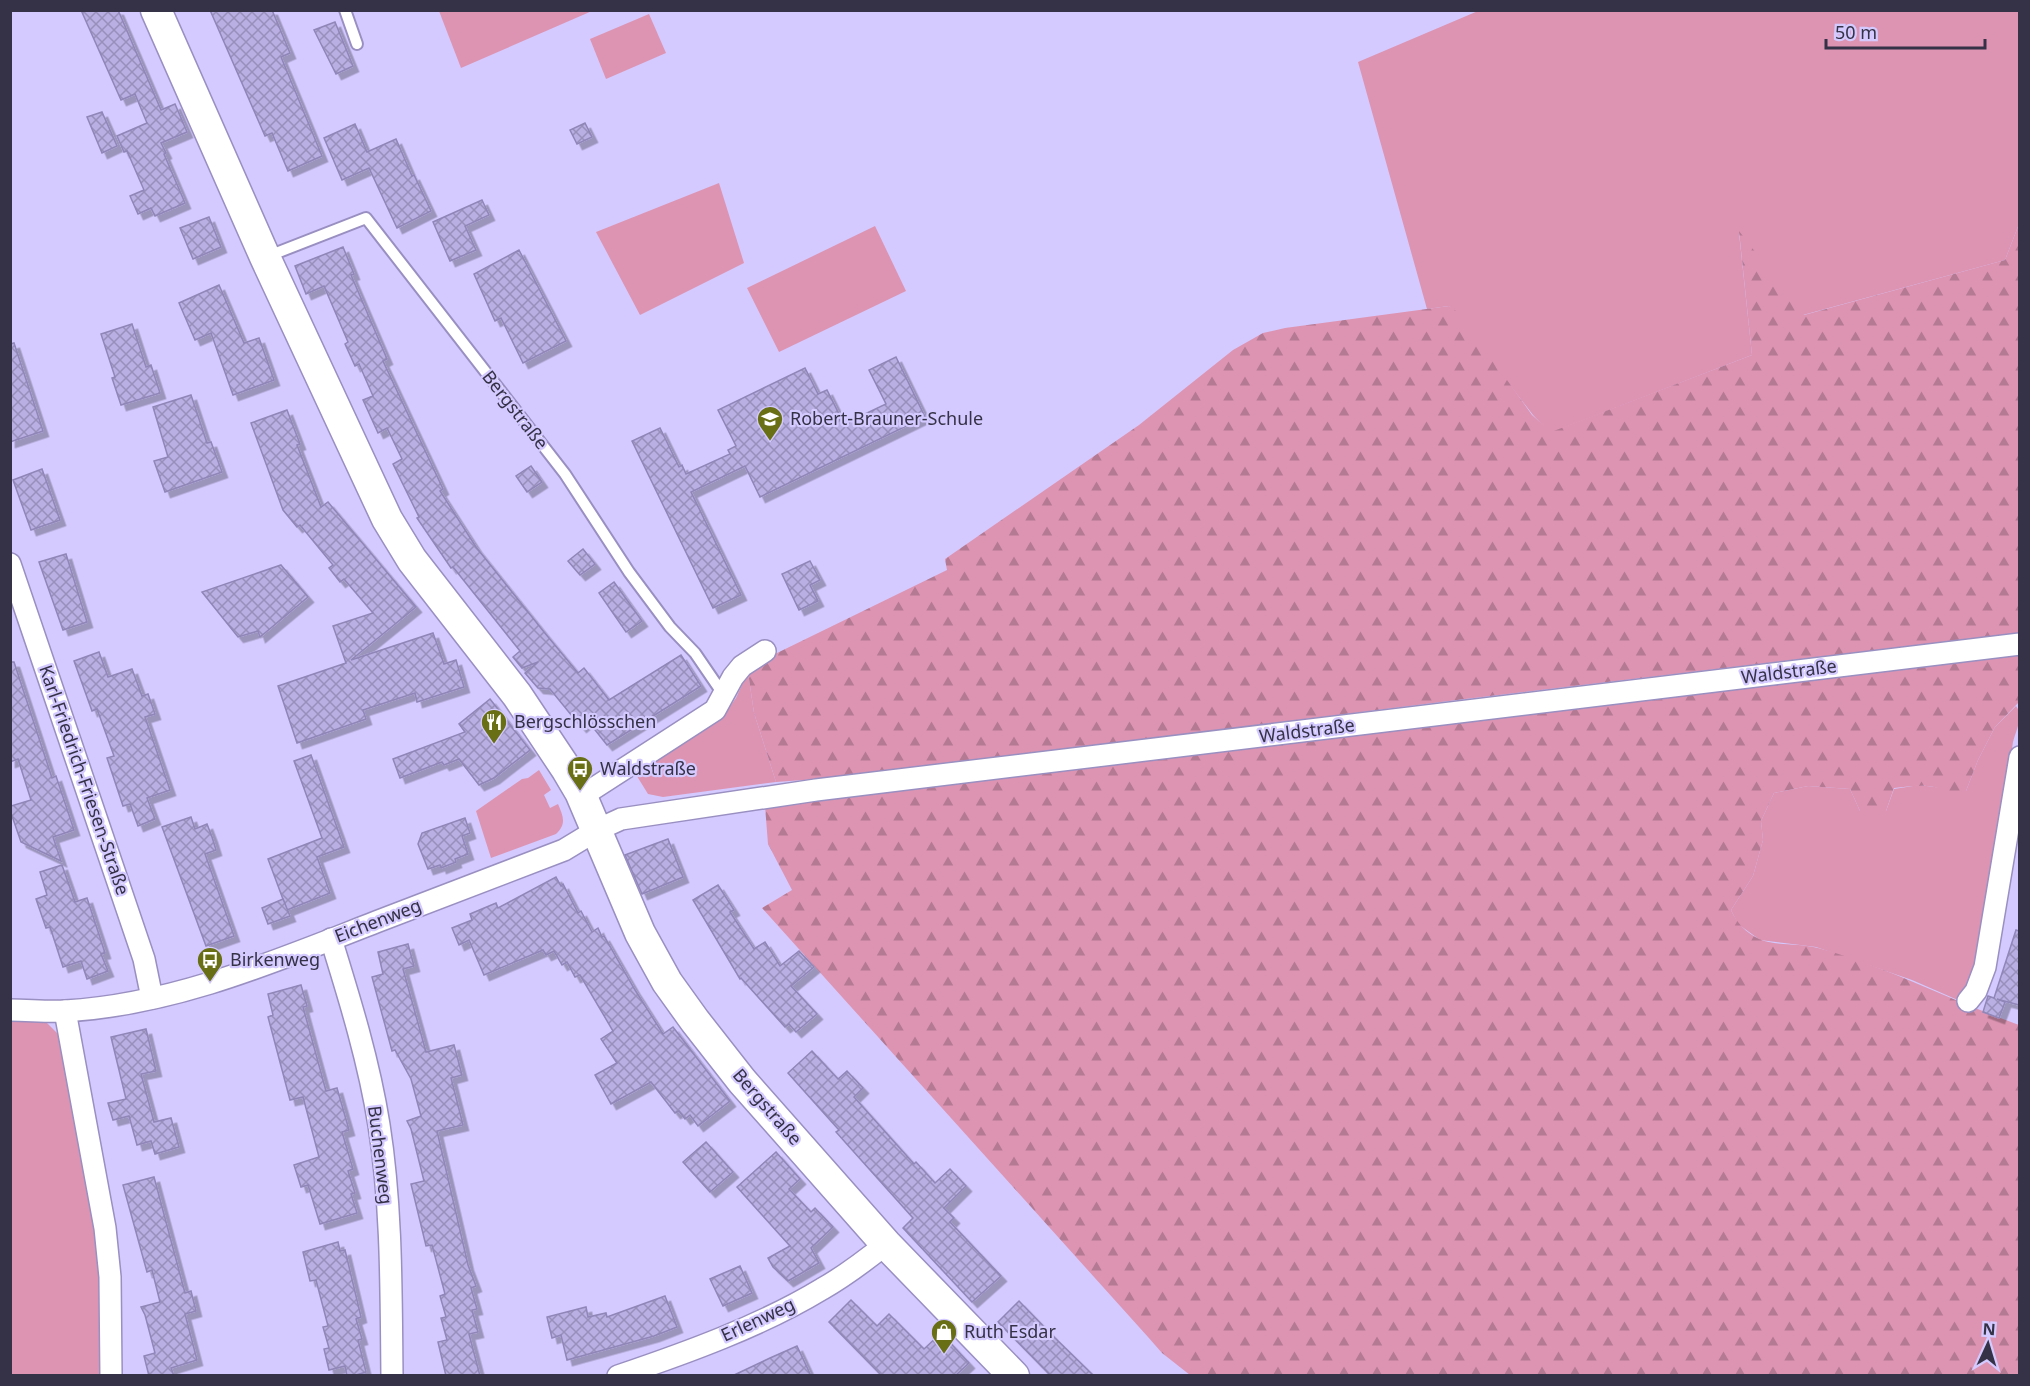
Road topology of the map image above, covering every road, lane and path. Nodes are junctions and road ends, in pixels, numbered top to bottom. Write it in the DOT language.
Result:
graph roads {
  1 [pos="156,10"];
  2 [pos="345,10"];
  3 [pos="357,44"];
  4 [pos="265,257"];
  5 [pos="10,564"];
  6 [pos="2019,644"];
  7 [pos="765,651"];
  8 [pos="723,694"];
  9 [pos="2019,757"];
  10 [pos="582,796"];
  11 [pos="597,830"];
  12 [pos="331,939"];
  13 [pos="152,998"];
  14 [pos="1968,1000"];
  15 [pos="10,1010"];
  16 [pos="66,1011"];
  17 [pos="886,1244"];
  18 [pos="111,1376"];
  19 [pos="393,1376"];
  20 [pos="618,1376"];
  21 [pos="1014,1376"];
  1 -- 4 [label="street, Bergstraße"];
  2 -- 3 [label="lane"];
  4 -- 8 [label="lane, Bergstraße"];
  4 -- 10 [label="street, Bergstraße"];
  5 -- 13 [label="street, Karl-Friedrich-Friesen-Straße"];
  6 -- 11 [label="street, Waldstraße"];
  7 -- 8 [label="street"];
  8 -- 10 [label="street"];
  9 -- 14 [label="street"];
  10 -- 11 [label="street, Bergstraße"];
  11 -- 12 [label="street, Eichenweg"];
  11 -- 17 [label="street, Bergstraße"];
  12 -- 13 [label="street, Eichenweg"];
  12 -- 19 [label="street, Buchenweg"];
  13 -- 16 [label="street, Eichenweg"];
  15 -- 16 [label="street, Eichenweg"];
  16 -- 18 [label="street"];
  17 -- 20 [label="street, Erlenweg"];
  17 -- 21 [label="street, Bergstraße"];
}
